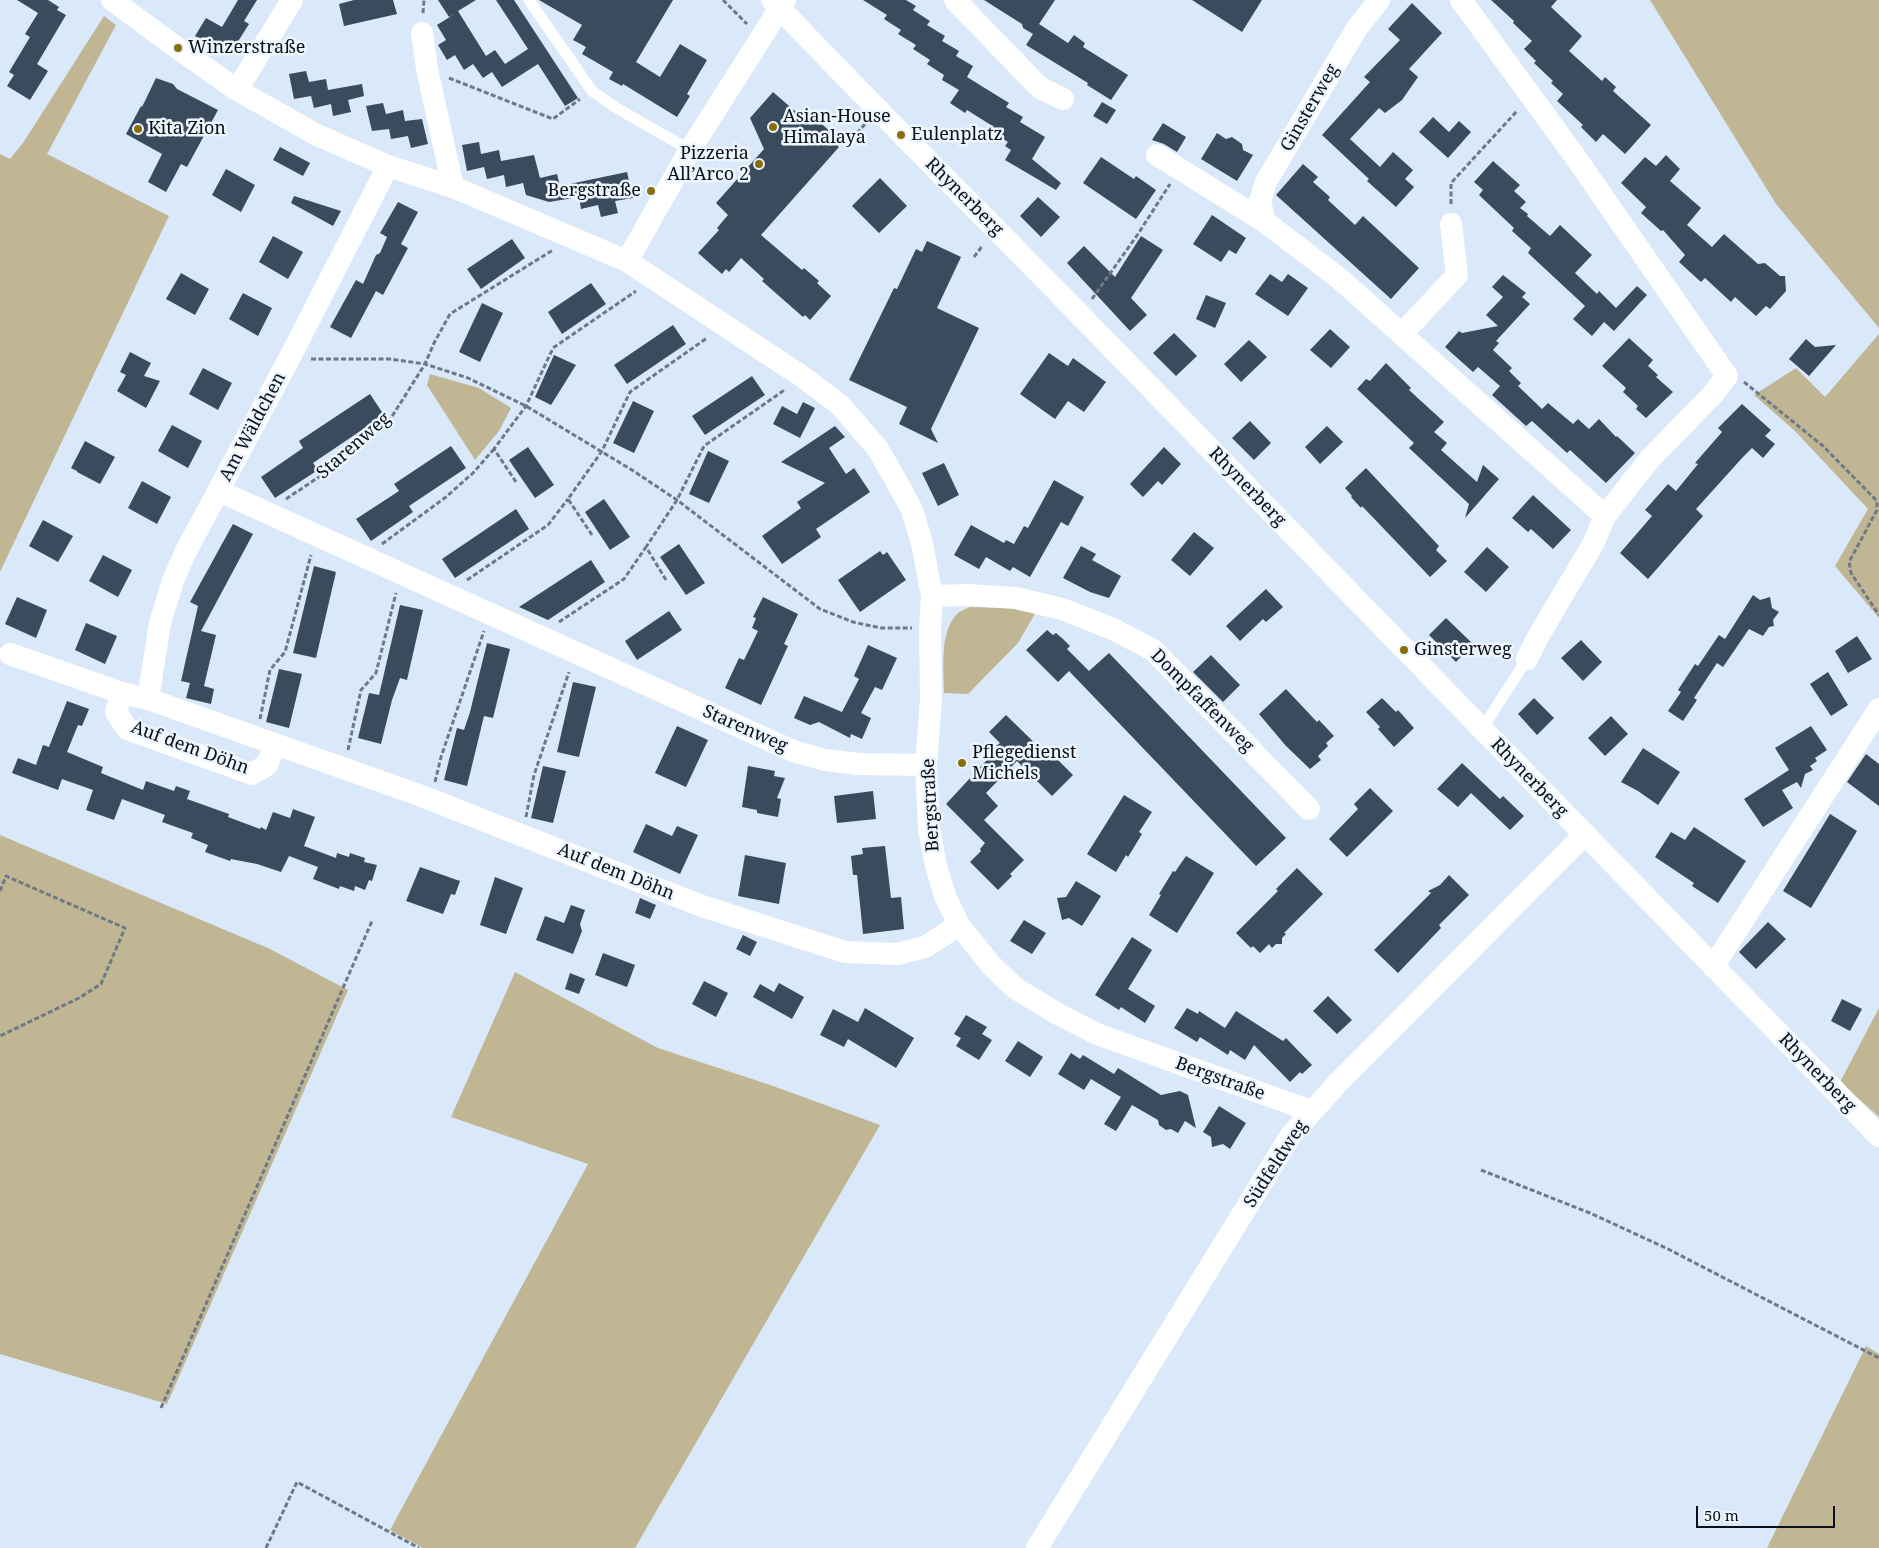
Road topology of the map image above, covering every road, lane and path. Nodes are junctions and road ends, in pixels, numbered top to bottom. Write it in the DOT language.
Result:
graph roads {
  1 [pos="112,0"];
  2 [pos="292,0"];
  3 [pos="529,0"];
  4 [pos="723,0"];
  5 [pos="955,0"];
  6 [pos="1379,0"];
  7 [pos="1467,2"];
  8 [pos="779,3"];
  9 [pos="422,33"];
  10 [pos="760,37"];
  11 [pos="427,69"];
  12 [pos="237,90"];
  13 [pos="592,91"];
  14 [pos="1530,97"];
  15 [pos="1063,99"];
  16 [pos="860,129"];
  17 [pos="852,139"];
  18 [pos="690,150"];
  19 [pos="1158,155"];
  20 [pos="388,166"];
  21 [pos="1180,169"];
  22 [pos="452,187"];
  23 [pos="1264,222"];
  24 [pos="1451,224"];
  25 [pos="573,238"];
  26 [pos="981,248"];
  27 [pos="974,256"];
  28 [pos="627,261"];
  29 [pos="654,280"];
  30 [pos="1080,315"];
  31 [pos="728,326"];
  32 [pos="1402,334"];
  33 [pos="289,359"];
  34 [pos="425,364"];
  35 [pos="1727,376"];
  36 [pos="803,377"];
  37 [pos="526,406"];
  38 [pos="494,449"];
  39 [pos="602,450"];
  40 [pos="516,482"];
  41 [pos="218,491"];
  42 [pos="568,499"];
  43 [pos="677,500"];
  44 [pos="266,513"];
  45 [pos="1605,516"];
  46 [pos="317,535"];
  47 [pos="592,535"];
  48 [pos="646,547"];
  49 [pos="364,557"];
  50 [pos="400,573"];
  51 [pos="666,580"];
  52 [pos="446,594"];
  53 [pos="932,596"];
  54 [pos="490,614"];
  55 [pos="1879,615"];
  56 [pos="930,628"];
  57 [pos="538,636"];
  58 [pos="575,652"];
  59 [pos="10,654"];
  60 [pos="1527,659"];
  61 [pos="122,693"];
  62 [pos="148,699"];
  63 [pos="1879,708"];
  64 [pos="1482,729"];
  65 [pos="266,741"];
  66 [pos="926,765"];
  67 [pos="344,768"];
  68 [pos="431,799"];
  69 [pos="1309,809"];
  70 [pos="522,834"];
  71 [pos="1584,835"];
  72 [pos="0,891"];
  73 [pos="372,921"];
  74 [pos="959,925"];
  75 [pos="1713,967"];
  76 [pos="0,1036"];
  77 [pos="1311,1111"];
  78 [pos="1879,1136"];
  79 [pos="1481,1170"];
  80 [pos="1879,1358"];
  81 [pos="161,1408"];
  82 [pos="266,1548"];
  83 [pos="419,1548"];
  84 [pos="1037,1548"];
  1 -- 12 [label="street, Bergstraße"];
  2 -- 12 [label="street"];
  3 -- 13 [label="lane"];
  4 -- 10 [label="path"];
  5 -- 15 [label="street"];
  6 -- 23 [label="street, Ginsterweg"];
  7 -- 14 [label="street"];
  8 -- 10 [label="street"];
  8 -- 30 [label="street, Rhynerberg"];
  9 -- 11 [label="street"];
  10 -- 18 [label="street"];
  11 -- 13 [label="path"];
  11 -- 22 [label="street"];
  12 -- 20 [label="street, Bergstraße"];
  13 -- 18 [label="lane"];
  14 -- 24 [label="path"];
  14 -- 35 [label="street"];
  16 -- 17 [label="path"];
  18 -- 28 [label="street"];
  19 -- 21 [label="street"];
  20 -- 22 [label="street, Bergstraße"];
  20 -- 33 [label="street, Am Wäldchen"];
  21 -- 23 [label="street"];
  21 -- 30 [label="path"];
  22 -- 25 [label="street, Bergstraße"];
  23 -- 32 [label="street"];
  24 -- 32 [label="street"];
  25 -- 28 [label="street, Bergstraße"];
  25 -- 34 [label="path"];
  26 -- 27 [label="path"];
  28 -- 29 [label="street, Bergstraße"];
  29 -- 31 [label="street, Bergstraße"];
  29 -- 37 [label="path"];
  30 -- 64 [label="street, Rhynerberg"];
  31 -- 36 [label="street, Bergstraße"];
  31 -- 39 [label="path"];
  32 -- 45 [label="street"];
  33 -- 34 [label="path"];
  33 -- 41 [label="street, Am Wäldchen"];
  34 -- 37 [label="path"];
  34 -- 44 [label="path, Starenweg"];
  35 -- 45 [label="street"];
  35 -- 55 [label="path"];
  36 -- 43 [label="path"];
  36 -- 53 [label="street, Bergstraße"];
  37 -- 38 [label="path"];
  37 -- 39 [label="path"];
  38 -- 40 [label="path"];
  38 -- 49 [label="path"];
  39 -- 42 [label="path"];
  39 -- 43 [label="path"];
  41 -- 44 [label="street, Starenweg"];
  41 -- 62 [label="street, Am Wäldchen"];
  42 -- 47 [label="path"];
  42 -- 52 [label="path"];
  43 -- 48 [label="path"];
  43 -- 56 [label="path"];
  44 -- 46 [label="street, Starenweg"];
  45 -- 60 [label="street"];
  46 -- 49 [label="street, Starenweg"];
  46 -- 65 [label="path"];
  48 -- 51 [label="path"];
  48 -- 57 [label="path"];
  49 -- 50 [label="street, Starenweg"];
  50 -- 52 [label="street, Starenweg"];
  50 -- 67 [label="path"];
  52 -- 54 [label="street, Starenweg"];
  53 -- 56 [label="street, Bergstraße"];
  53 -- 69 [label="street, Dompfaffenweg"];
  54 -- 57 [label="street, Starenweg"];
  54 -- 68 [label="path"];
  56 -- 66 [label="street, Bergstraße"];
  57 -- 58 [label="street, Starenweg"];
  58 -- 66 [label="street, Starenweg"];
  58 -- 70 [label="path"];
  59 -- 61 [label="street, Auf dem Döhn"];
  60 -- 64 [label="lane"];
  61 -- 62 [label="street, Auf dem Döhn"];
  61 -- 65 [label="street, Auf dem Döhn"];
  62 -- 65 [label="street, Auf dem Döhn"];
  63 -- 75 [label="street"];
  64 -- 71 [label="street, Rhynerberg"];
  65 -- 67 [label="street, Auf dem Döhn"];
  66 -- 74 [label="street, Bergstraße"];
  67 -- 68 [label="street, Auf dem Döhn"];
  68 -- 70 [label="street, Auf dem Döhn"];
  70 -- 74 [label="street, Auf dem Döhn"];
  71 -- 75 [label="street, Rhynerberg"];
  71 -- 77 [label="street, Südfeldweg"];
  72 -- 76 [label="path"];
  73 -- 81 [label="path"];
  74 -- 77 [label="street, Bergstraße"];
  75 -- 78 [label="street, Rhynerberg"];
  77 -- 84 [label="street, Südfeldweg"];
  79 -- 80 [label="path"];
  82 -- 83 [label="path"];
}
